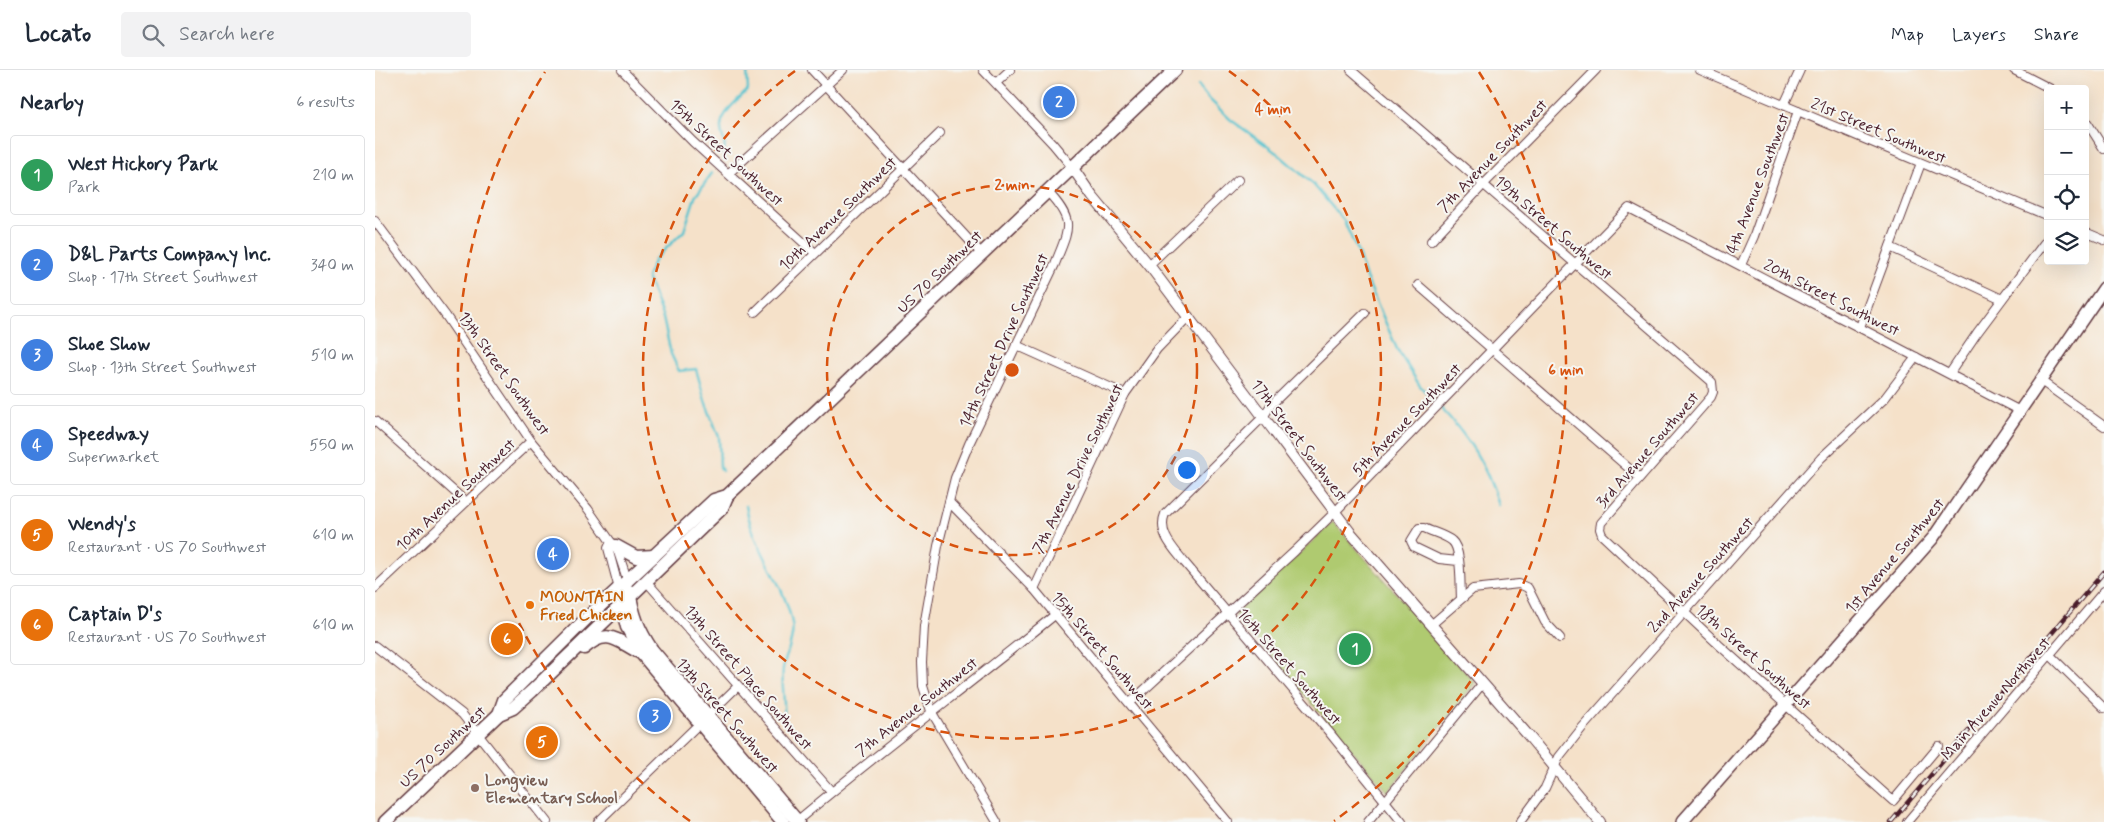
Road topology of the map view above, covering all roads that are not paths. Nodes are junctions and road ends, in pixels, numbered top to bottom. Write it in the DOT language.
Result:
graph roads {
  1 [pos="622,70"];
  2 [pos="812,70"];
  3 [pos="843,70"];
  4 [pos="983,70"];
  5 [pos="1010,70"];
  6 [pos="1175,70"];
  7 [pos="1351,70"];
  8 [pos="1596,70"];
  9 [pos="1700,70"];
  10 [pos="1799,70"];
  11 [pos="2014,70"];
  12 [pos="996,83"];
  13 [pos="826,85"];
  14 [pos="2044,85"];
  15 [pos="1784,105"];
  16 [pos="1799,112"];
  17 [pos="2089,125"];
  18 [pos="940,133"];
  19 [pos="2104,149"];
  20 [pos="1921,163"];
  21 [pos="1072,167"];
  22 [pos="902,169"];
  23 [pos="729,173"];
  24 [pos="1238,180"];
  25 [pos="1484,184"];
  26 [pos="1047,191"];
  27 [pos="1629,208"];
  28 [pos="2044,214"];
  29 [pos="375,221"];
  30 [pos="2089,234"];
  31 [pos="2104,240"];
  32 [pos="1431,241"];
  33 [pos="2044,243"];
  34 [pos="1890,247"];
  35 [pos="815,253"];
  36 [pos="981,253"];
  37 [pos="1575,263"];
  38 [pos="1149,265"];
  39 [pos="1741,265"];
  40 [pos="1418,285"];
  41 [pos="2104,288"];
  42 [pos="2002,299"];
  43 [pos="755,312"];
  44 [pos="1365,313"];
  45 [pos="1189,316"];
  46 [pos="1859,327"];
  47 [pos="1016,345"];
  48 [pos="1492,349"];
  49 [pos="1916,356"];
  50 [pos="1950,373"];
  51 [pos="2041,381"];
  52 [pos="1713,386"];
  53 [pos="1125,394"];
  54 [pos="2020,411"];
  55 [pos="1263,417"];
  56 [pos="375,421"];
  57 [pos="2104,426"];
  58 [pos="531,441"];
  59 [pos="1640,478"];
  60 [pos="727,496"];
  61 [pos="466,502"];
  62 [pos="949,502"];
  63 [pos="1335,512"];
  64 [pos="1599,529"];
  65 [pos="613,544"];
  66 [pos="654,556"];
  67 [pos="1459,561"];
  68 [pos="646,581"];
  69 [pos="623,585"];
  70 [pos="375,588"];
  71 [pos="1034,589"];
  72 [pos="2104,592"];
  73 [pos="1461,598"];
  74 [pos="626,600"];
  75 [pos="1683,612"];
  76 [pos="1056,614"];
  77 [pos="1226,614"];
  78 [pos="1431,625"];
  79 [pos="1560,638"];
  80 [pos="375,646"];
  81 [pos="641,653"];
  82 [pos="2050,655"];
  83 [pos="1483,683"];
  84 [pos="538,685"];
  85 [pos="738,686"];
  86 [pos="1130,703"];
  87 [pos="1786,704"];
  88 [pos="2104,708"];
  89 [pos="931,711"];
  90 [pos="499,714"];
  91 [pos="703,720"];
  92 [pos="478,735"];
  93 [pos="1939,746"];
  94 [pos="1554,766"];
  95 [pos="831,792"];
  96 [pos="1385,802"];
  97 [pos="1912,820"];
  98 [pos="385,822"];
  99 [pos="547,822"];
  100 [pos="598,822"];
  101 [pos="783,822"];
  102 [pos="797,822"];
  103 [pos="997,822"];
  104 [pos="1229,822"];
  105 [pos="1368,822"];
  106 [pos="1402,822"];
  107 [pos="1520,822"];
  108 [pos="1600,822"];
  109 [pos="1682,822"];
  1 -- 23 [label="street, 15th Street Southwest"];
  2 -- 13 [label="street"];
  3 -- 13 [label="street"];
  4 -- 12 [label="street, 17th Street Southwest"];
  5 -- 12 [label="street"];
  6 -- 21 [label="main road, US 70 Southwest"];
  7 -- 25 [label="street, 19th Street Southwest"];
  8 -- 25 [label="street, 7th Avenue Southwest"];
  9 -- 15 [label="street, 21st Street Southwest"];
  10 -- 15 [label="street"];
  11 -- 14 [label="street"];
  12 -- 21 [label="street, 17th Street Southwest"];
  13 -- 22 [label="street"];
  13 -- 23 [label="street"];
  15 -- 16 [label="street, 21st Street Southwest"];
  16 -- 20 [label="street, 21st Street Southwest"];
  16 -- 39 [label="street, 4th Avenue Southwest"];
  17 -- 19 [label="street"];
  18 -- 22 [label="street, 10th Avenue Southwest"];
  20 -- 28 [label="street, 21st Street Southwest"];
  20 -- 34 [label="street"];
  21 -- 26 [label="main road, US 70 Southwest"];
  21 -- 38 [label="street, 17th Street Southwest"];
  22 -- 35 [label="street, 10th Avenue Southwest"];
  22 -- 36 [label="street"];
  23 -- 35 [label="street, 15th Street Southwest"];
  24 -- 38 [label="street"];
  25 -- 32 [label="street, 7th Avenue Southwest"];
  25 -- 37 [label="street, 19th Street Southwest"];
  26 -- 36 [label="main road, US 70 Southwest"];
  26 -- 47 [label="street, 14th Street Drive Southwest"];
  27 -- 37 [label="street, 5th Avenue Southwest"];
  27 -- 39 [label="street, 20th Street Southwest"];
  29 -- 58 [label="street, 13th Street Southwest"];
  30 -- 31 [label="street"];
  33 -- 42 [label="street"];
  34 -- 42 [label="street"];
  34 -- 46 [label="street"];
  35 -- 43 [label="street, 10th Avenue Southwest"];
  36 -- 60 [label="main road, US 70 Southwest"];
  37 -- 48 [label="street, 5th Avenue Southwest"];
  37 -- 52 [label="street, 19th Street Southwest"];
  38 -- 45 [label="street, 17th Street Southwest"];
  39 -- 46 [label="street, 20th Street Southwest"];
  40 -- 48 [label="street"];
  41 -- 51 [label="main road, 1st Avenue Southwest"];
  42 -- 50 [label="street"];
  44 -- 55 [label="street"];
  45 -- 53 [label="street, 7th Avenue Drive Southwest"];
  45 -- 55 [label="street, 17th Street Southwest"];
  46 -- 49 [label="street, 20th Street Southwest"];
  47 -- 53 [label="street"];
  47 -- 62 [label="street, 14th Street Drive Southwest"];
  48 -- 59 [label="street"];
  48 -- 63 [label="street, 5th Avenue Southwest"];
  49 -- 50 [label="street, 20th Street Southwest"];
  49 -- 75 [label="street, 2nd Avenue Southwest"];
  50 -- 54 [label="street, 20th Street Southwest"];
  51 -- 54 [label="main road, 1st Avenue Southwest"];
  51 -- 57 [label="street"];
  52 -- 59 [label="street, 3rd Avenue Southwest"];
  53 -- 71 [label="street, 7th Avenue Drive Southwest"];
  54 -- 87 [label="main road, 1st Avenue Southwest"];
  55 -- 63 [label="street, 17th Street Southwest"];
  55 -- 77 [label="street, 16th Street Southwest"];
  56 -- 61 [label="street"];
  58 -- 61 [label="street, 10th Avenue Southwest"];
  58 -- 65 [label="street, 13th Street Southwest"];
  59 -- 64 [label="street, 3rd Avenue Southwest"];
  60 -- 66 [label="main road, US 70 Southwest"];
  60 -- 68 [label="main road, US 70 Southwest"];
  61 -- 70 [label="street, 10th Avenue Southwest"];
  62 -- 71 [label="street, 15th Street Southwest"];
  62 -- 89 [label="street, 14th Street Drive Southwest"];
  63 -- 77 [label="street, 5th Avenue Southwest"];
  63 -- 78 [label="street, 17th Street Southwest"];
  64 -- 75 [label="street, 18th Street Southwest"];
  65 -- 66 [label="main road"];
  65 -- 69 [label="street, 13th Street Southwest"];
  65 -- 69 [label="street, 13th Street Southwest"];
  66 -- 69 [label="main road, US 70 Southwest"];
  67 -- 67 [label="street"];
  67 -- 73 [label="street"];
  68 -- 74 [label="main road, US 70 Southwest"];
  68 -- 85 [label="street, 13th Street Place Southwest"];
  69 -- 74 [label="main road, 13th Street Southwest"];
  69 -- 90 [label="main road, US 70 Southwest"];
  71 -- 76 [label="street, 15th Street Southwest"];
  72 -- 82 [label="street, Main Avenue Northwest"];
  73 -- 78 [label="street"];
  73 -- 79 [label="street"];
  74 -- 81 [label="main road, 13th Street Southwest"];
  74 -- 84 [label="main road, US 70 Southwest"];
  74 -- 91 [label="main road, 13th Street Southwest"];
  75 -- 87 [label="street, 18th Street Southwest"];
  75 -- 94 [label="street, 2nd Avenue Southwest"];
  76 -- 86 [label="street, 15th Street Southwest"];
  76 -- 89 [label="street, 7th Avenue Southwest"];
  77 -- 86 [label="street, 5th Avenue Southwest"];
  77 -- 96 [label="street, 16th Street Southwest"];
  78 -- 83 [label="street, 17th Street Southwest"];
  80 -- 92 [label="street"];
  81 -- 84 [label="main road"];
  81 -- 91 [label="main road, 13th Street Southwest"];
  82 -- 88 [label="street"];
  82 -- 97 [label="street, Main Avenue Northwest"];
  83 -- 94 [label="street, 17th Street Southwest"];
  83 -- 96 [label="street"];
  84 -- 90 [label="main road, US 70 Southwest"];
  85 -- 91 [label="street"];
  85 -- 95 [label="street, 13th Street Place Southwest"];
  86 -- 104 [label="street, 15th Street Southwest"];
  87 -- 93 [label="street, 18th Street Southwest"];
  87 -- 109 [label="main road, 1st Avenue Southwest"];
  89 -- 95 [label="street, 7th Avenue Southwest"];
  89 -- 103 [label="street, 14th Street Drive Southwest"];
  90 -- 92 [label="main road, US 70 Southwest"];
  91 -- 100 [label="street"];
  91 -- 101 [label="main road, 13th Street Southwest"];
  91 -- 102 [label="main road, 13th Street Southwest"];
  92 -- 98 [label="main road, US 70 Southwest"];
  92 -- 99 [label="street"];
  94 -- 107 [label="street, 2nd Avenue Southwest"];
  94 -- 108 [label="street, 17th Street Southwest"];
  95 -- 102 [label="street, 7th Avenue Southwest"];
  96 -- 105 [label="street"];
  96 -- 106 [label="street, 16th Street Southwest"];
}
